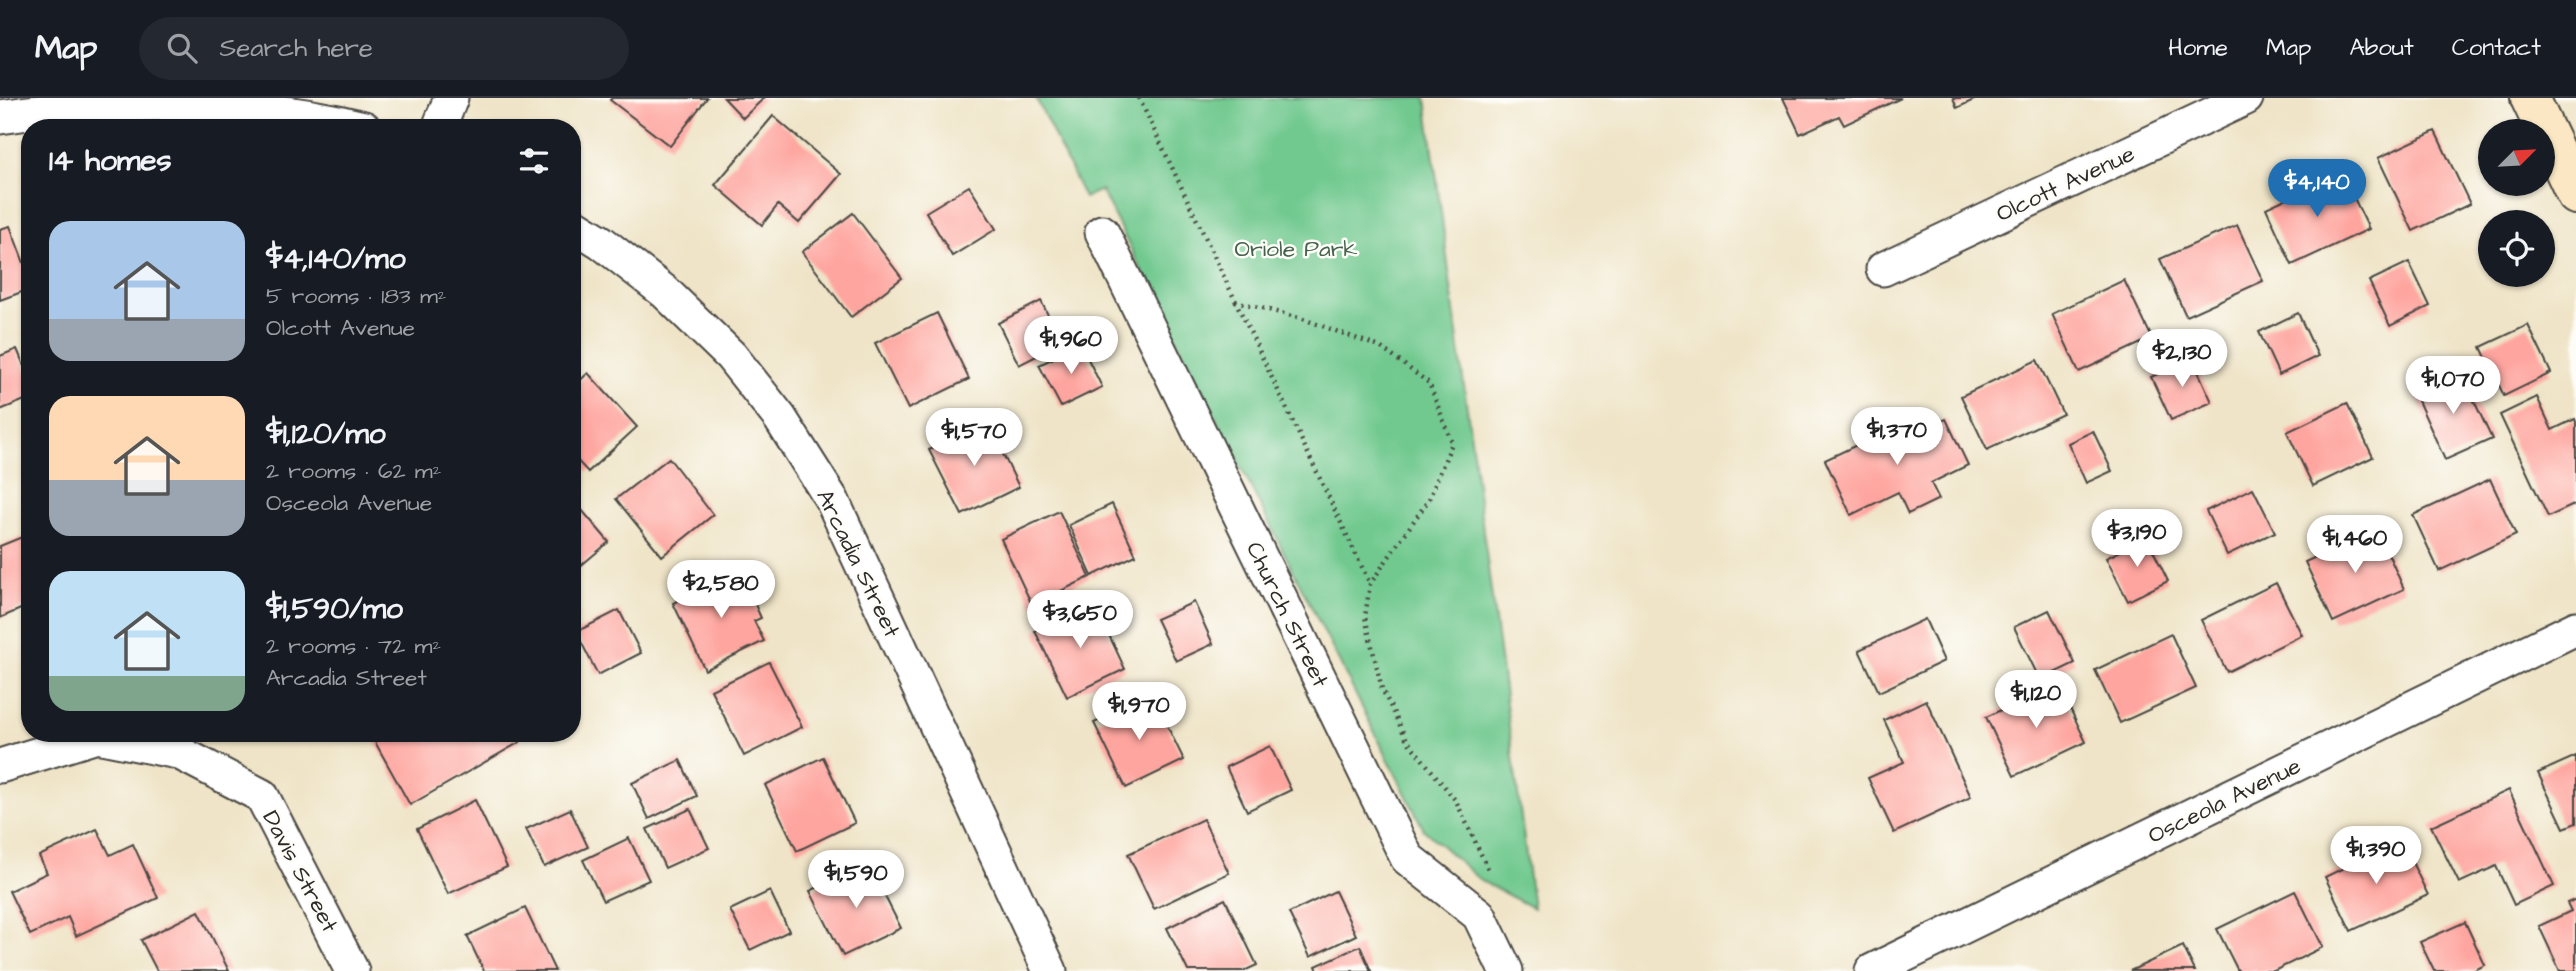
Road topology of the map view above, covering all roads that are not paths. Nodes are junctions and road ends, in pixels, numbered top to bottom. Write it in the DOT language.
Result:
graph roads {
  1 [pos="451,98"];
  2 [pos="2246,98"];
  3 [pos="2530,98"];
  4 [pos="0,117"];
  5 [pos="326,119"];
  6 [pos="443,119"];
  7 [pos="2576,195"];
  8 [pos="581,229"];
  9 [pos="1102,232"];
  10 [pos="1884,269"];
  11 [pos="2576,628"];
  12 [pos="78,742"];
  13 [pos="127,742"];
  14 [pos="0,766"];
  15 [pos="352,971"];
  16 [pos="1050,971"];
  17 [pos="1506,971"];
  18 [pos="1872,971"];
  1 -- 6 [label="street"];
  2 -- 10 [label="street, Olcott Avenue"];
  3 -- 7 [label="street"];
  4 -- 5 [label="street"];
  8 -- 16 [label="street, Arcadia Street"];
  9 -- 17 [label="street, Church Street"];
  11 -- 18 [label="street, Osceola Avenue"];
  12 -- 14 [label="street, Davis Street"];
  13 -- 15 [label="street, Davis Street"];
}
